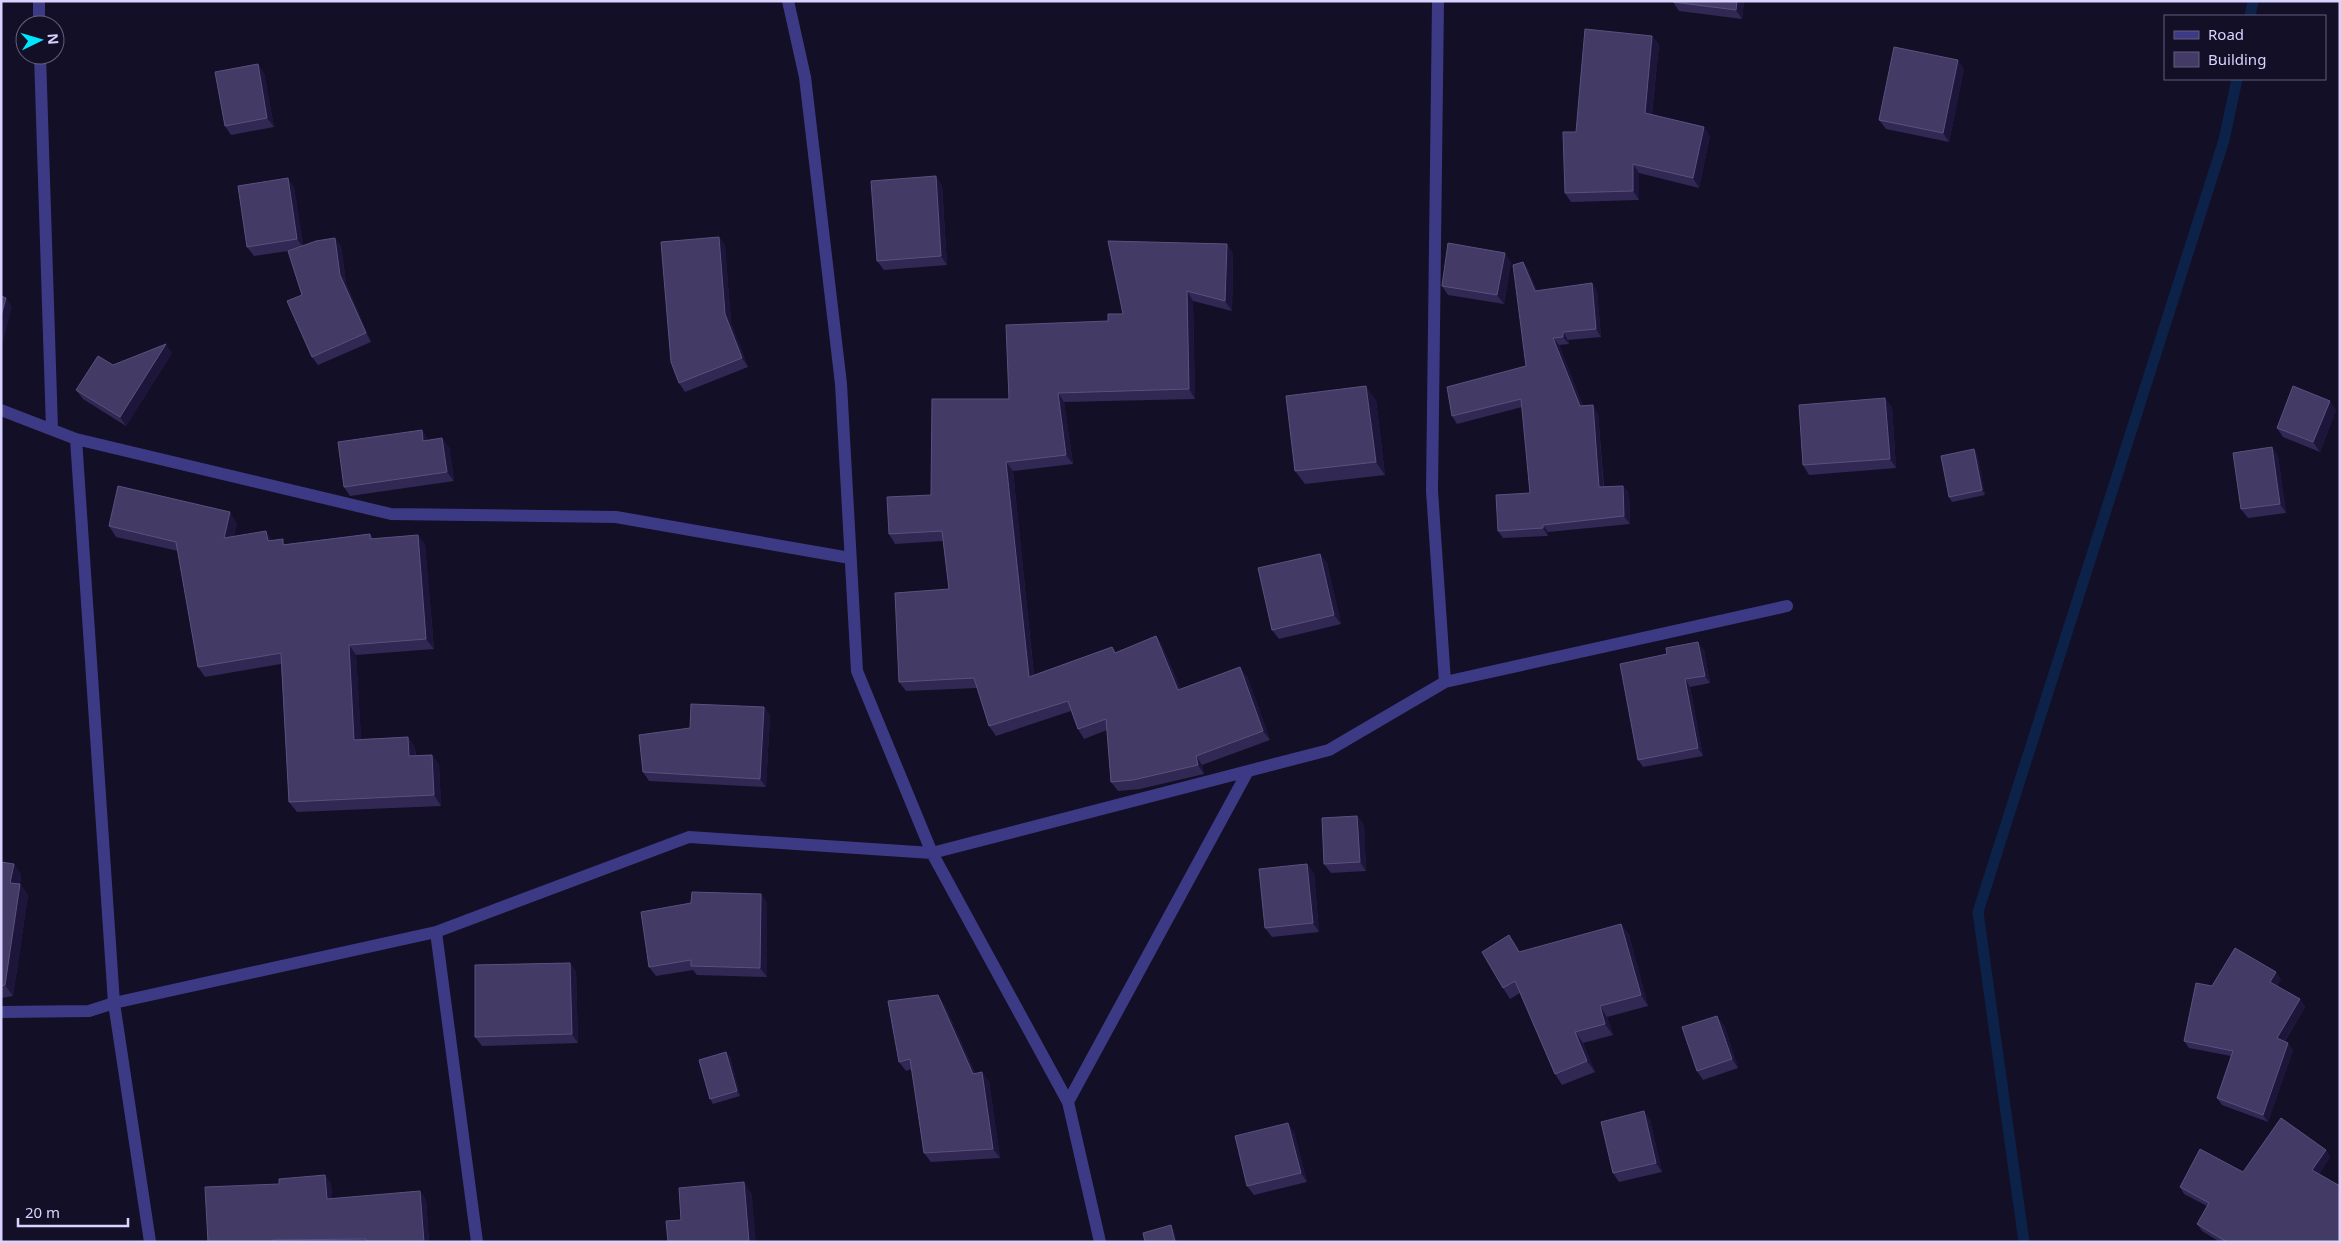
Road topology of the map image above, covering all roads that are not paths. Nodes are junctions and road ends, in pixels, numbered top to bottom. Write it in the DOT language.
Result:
graph roads {
  1 [pos="39,1"];
  2 [pos="788,1"];
  3 [pos="1438,1"];
  4 [pos="39,15"];
  5 [pos="40,65"];
  6 [pos="1,410"];
  7 [pos="52,430"];
  8 [pos="76,439"];
  9 [pos="850,558"];
  10 [pos="1787,606"];
  11 [pos="1445,682"];
  12 [pos="1248,771"];
  13 [pos="932,853"];
  14 [pos="436,932"];
  15 [pos="114,1003"];
  16 [pos="1,1012"];
  17 [pos="1068,1102"];
  18 [pos="150,1242"];
  19 [pos="477,1242"];
  20 [pos="1100,1242"];
  1 -- 4 [label="street"];
  2 -- 9 [label="street"];
  3 -- 11 [label="street"];
  5 -- 7 [label="street"];
  6 -- 7 [label="street"];
  7 -- 8 [label="street"];
  8 -- 9 [label="street"];
  8 -- 15 [label="street"];
  9 -- 13 [label="street"];
  10 -- 11 [label="street"];
  11 -- 12 [label="street"];
  12 -- 13 [label="street"];
  12 -- 17 [label="street"];
  13 -- 14 [label="street"];
  13 -- 17 [label="street"];
  14 -- 15 [label="street"];
  14 -- 19 [label="street"];
  15 -- 16 [label="street"];
  15 -- 18 [label="street"];
  17 -- 20 [label="street"];
}
